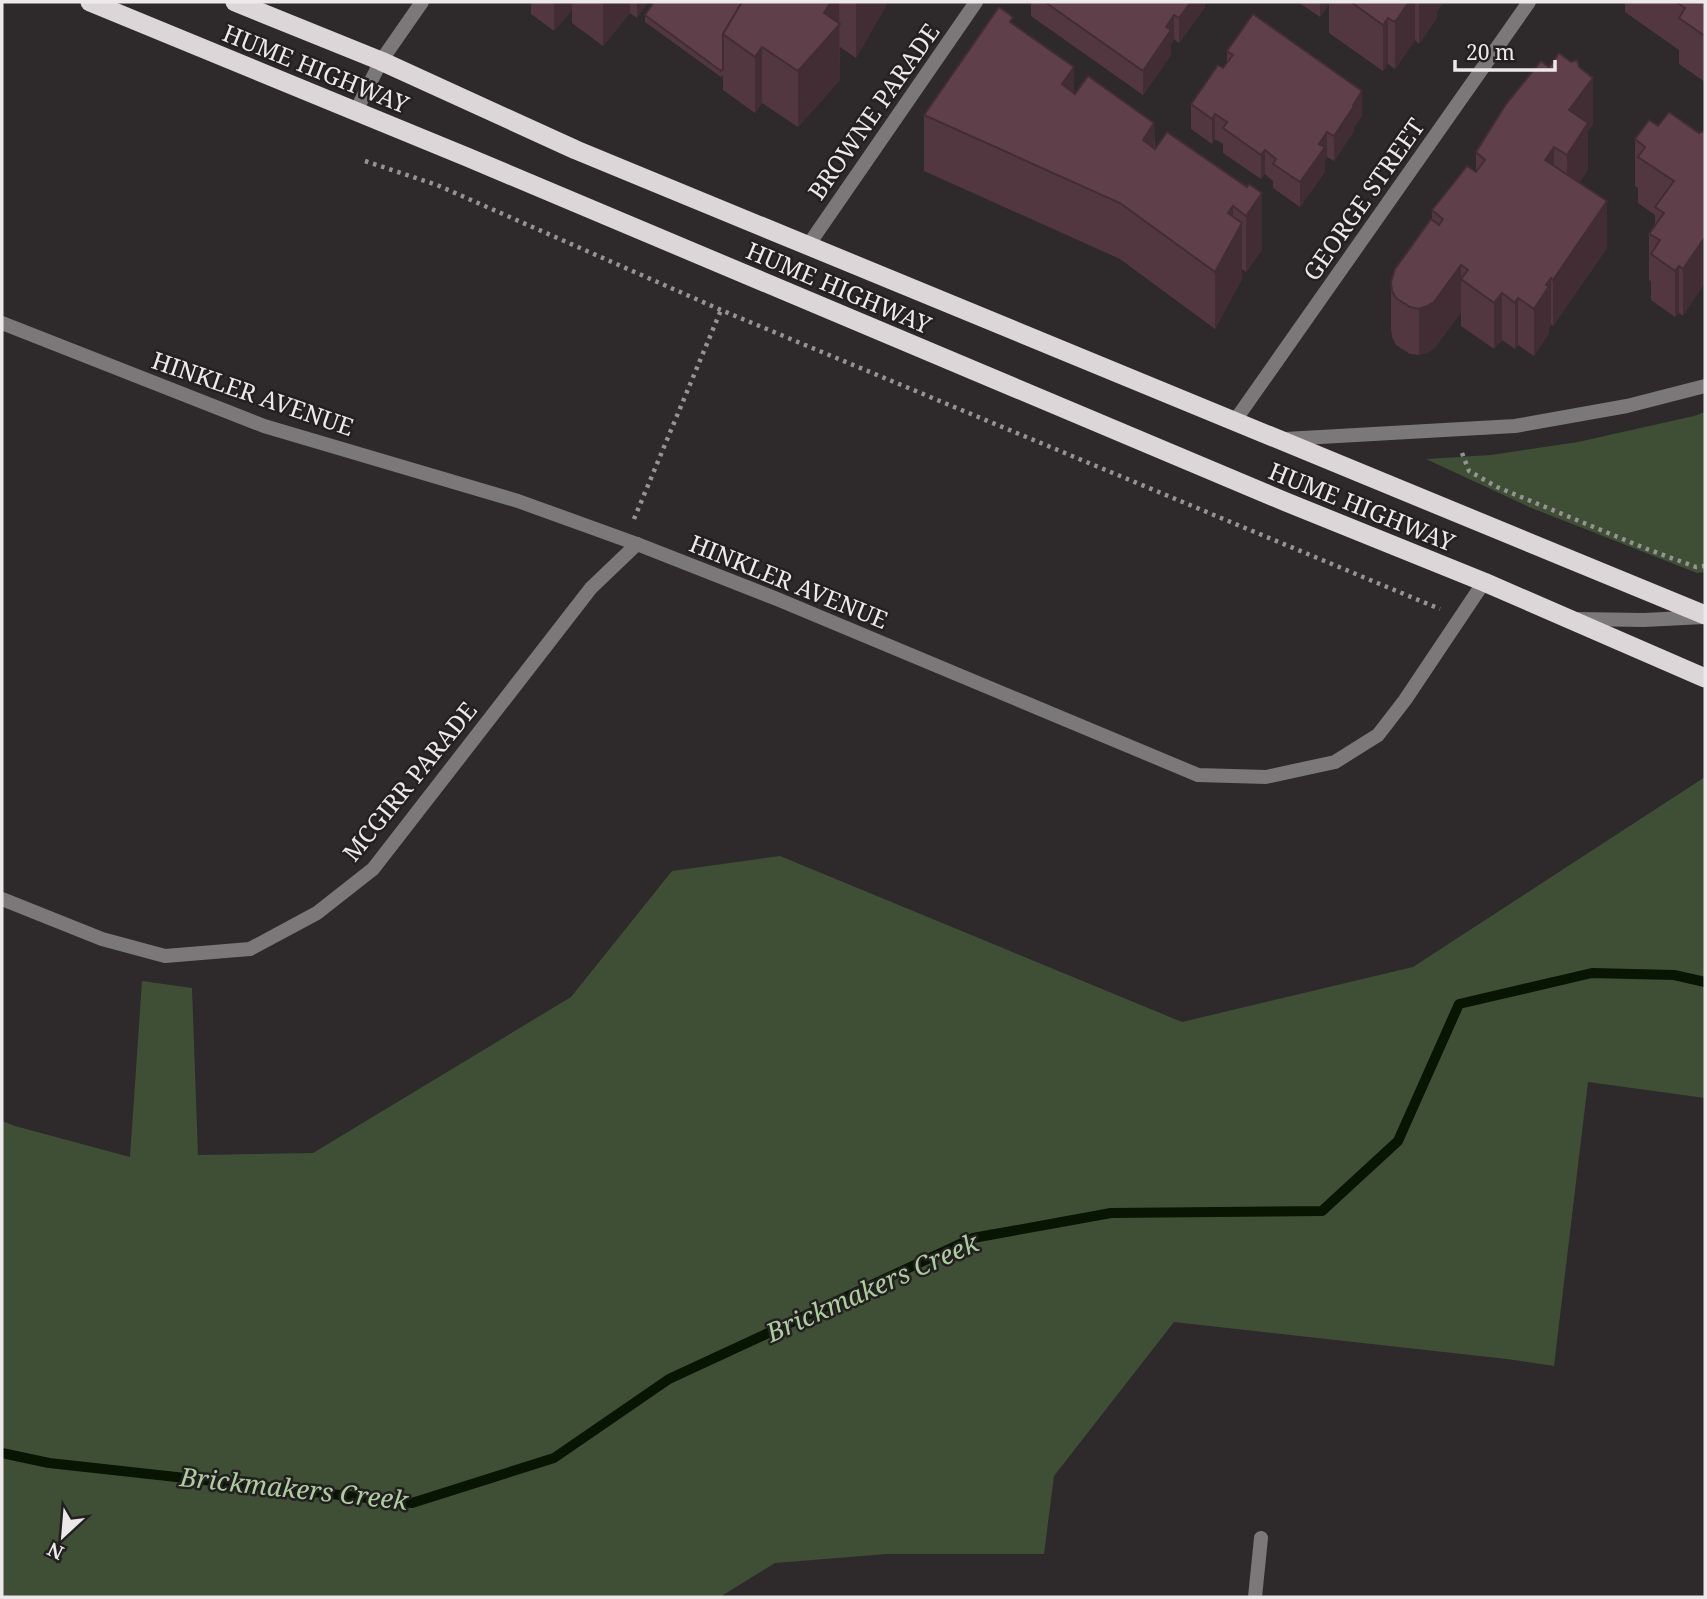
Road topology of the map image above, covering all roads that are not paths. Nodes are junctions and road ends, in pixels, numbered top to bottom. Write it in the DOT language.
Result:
graph roads {
  1 [pos="90,2"];
  2 [pos="235,2"];
  3 [pos="422,2"];
  4 [pos="976,2"];
  5 [pos="1529,2"];
  6 [pos="381,61"];
  7 [pos="356,111"];
  8 [pos="807,247"];
  9 [pos="2,323"];
  10 [pos="1705,386"];
  11 [pos="1234,422"];
  12 [pos="1280,439"];
  13 [pos="637,544"];
  14 [pos="1484,583"];
  15 [pos="1705,616"];
  16 [pos="1570,619"];
  17 [pos="1705,678"];
  18 [pos="2,898"];
  19 [pos="1261,1538"];
  20 [pos="1255,1597"];
  1 -- 7 [label="highway, HUME HIGHWAY"];
  2 -- 6 [label="highway, HUME HIGHWAY"];
  3 -- 6 [label="street"];
  4 -- 8 [label="street, BROWNE PARADE"];
  5 -- 11 [label="street, GEORGE STREET"];
  6 -- 7 [label="street"];
  6 -- 8 [label="highway, HUME HIGHWAY"];
  7 -- 14 [label="highway, HUME HIGHWAY"];
  8 -- 11 [label="highway, HUME HIGHWAY"];
  9 -- 13 [label="street, HINKLER AVENUE"];
  10 -- 12 [label="street"];
  11 -- 12 [label="highway, HUME HIGHWAY"];
  12 -- 15 [label="highway, HUME HIGHWAY"];
  13 -- 14 [label="street, HINKLER AVENUE"];
  13 -- 18 [label="street, MCGIRR PARADE"];
  14 -- 16 [label="highway, HUME HIGHWAY"];
  15 -- 16 [label="street"];
  16 -- 17 [label="highway, HUME HIGHWAY"];
  19 -- 20 [label="street"];
}
